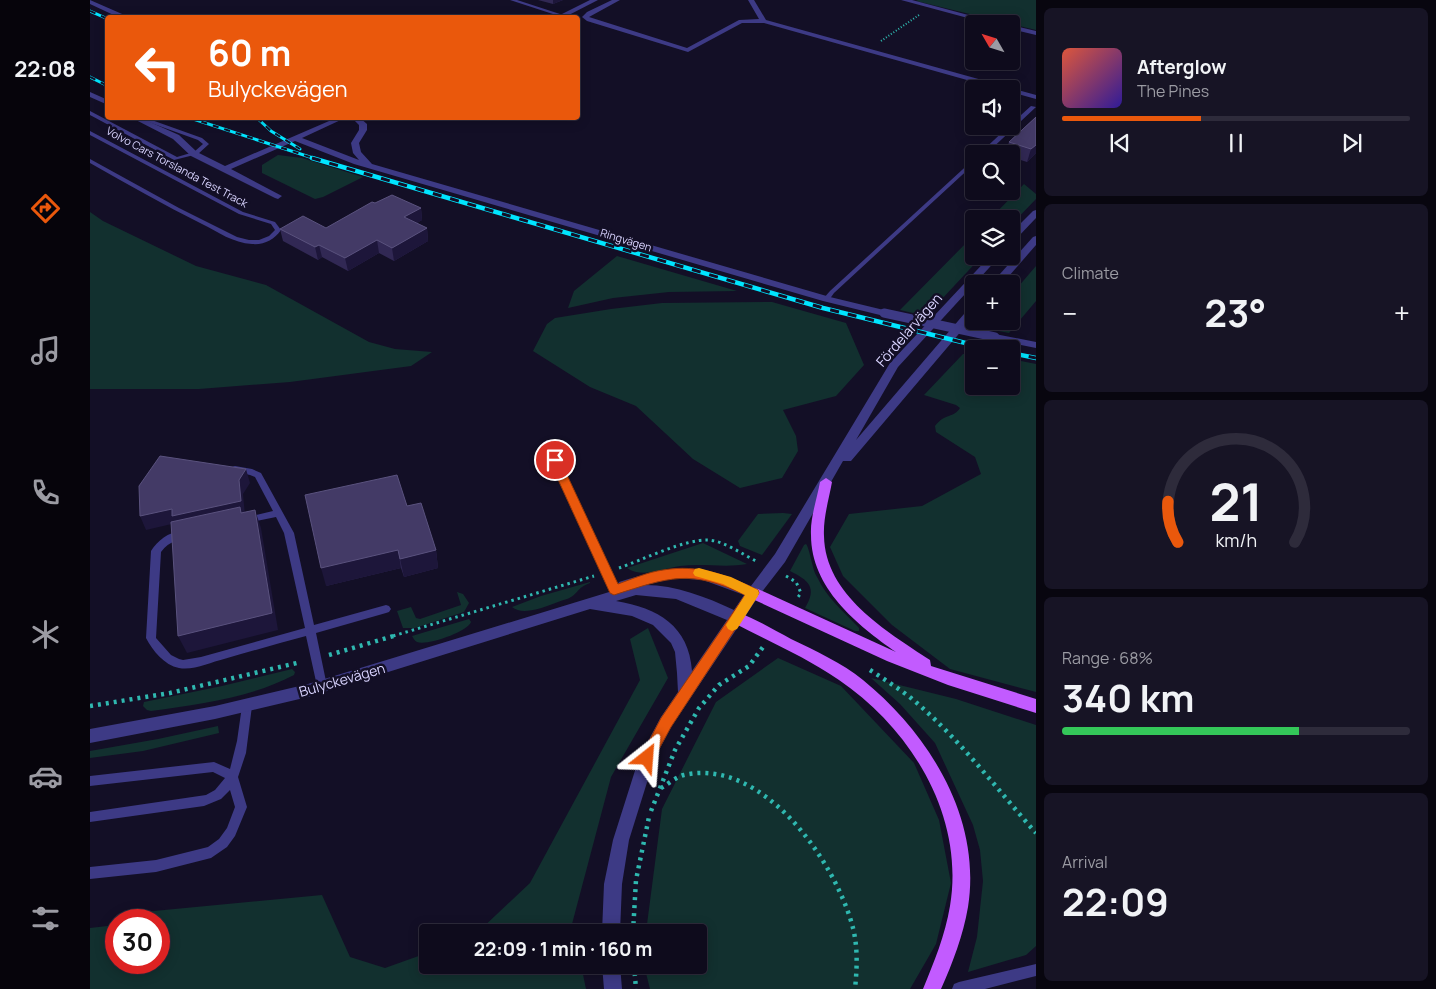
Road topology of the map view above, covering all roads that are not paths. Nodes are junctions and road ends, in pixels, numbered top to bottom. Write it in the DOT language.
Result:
graph roads {
  1 [pos="512,0"];
  2 [pos="593,0"];
  3 [pos="617,0"];
  4 [pos="751,0"];
  5 [pos="904,0"];
  6 [pos="90,2"];
  7 [pos="120,15"];
  8 [pos="556,15"];
  9 [pos="561,15"];
  10 [pos="965,16"];
  11 [pos="764,20"];
  12 [pos="1020,29"];
  13 [pos="1036,33"];
  14 [pos="977,80"];
  15 [pos="1020,92"];
  16 [pos="90,94"];
  17 [pos="1036,97"];
  18 [pos="105,102"];
  19 [pos="1033,107"];
  20 [pos="90,113"];
  21 [pos="140,120"];
  22 [pos="148,120"];
  23 [pos="336,120"];
  24 [pos="358,120"];
  25 [pos="90,133"];
  26 [pos="294,138"];
  27 [pos="992,145"];
  28 [pos="194,154"];
  29 [pos="90,161"];
  30 [pos="369,165"];
  31 [pos="225,169"];
  32 [pos="965,169"];
  33 [pos="278,196"];
  34 [pos="1036,213"];
  35 [pos="1020,230"];
  36 [pos="1036,239"];
  37 [pos="987,265"];
  38 [pos="1004,275"];
  39 [pos="827,299"];
  40 [pos="965,320"];
  41 [pos="1036,345"];
  42 [pos="547,443"];
  43 [pos="224,467"];
  44 [pos="826,482"];
  45 [pos="277,513"];
  46 [pos="239,521"];
  47 [pos="191,532"];
  48 [pos="753,593"];
  49 [pos="610,594"];
  50 [pos="589,604"];
  51 [pos="386,609"];
  52 [pos="737,618"];
  53 [pos="310,631"];
  54 [pos="948,679"];
  55 [pos="322,686"];
  56 [pos="685,694"];
  57 [pos="247,706"];
  58 [pos="1036,706"];
  59 [pos="90,736"];
  60 [pos="232,776"];
  61 [pos="90,781"];
  62 [pos="90,817"];
  63 [pos="90,873"];
  64 [pos="612,924"];
  65 [pos="1036,970"];
  66 [pos="612,974"];
  67 [pos="613,989"];
  68 [pos="932,989"];
  69 [pos="959,989"];
  1 -- 8 [label="lane"];
  2 -- 9 [label="street"];
  3 -- 11 [label="street"];
  4 -- 11 [label="street"];
  5 -- 10 [label="street"];
  6 -- 7 [label="street"];
  11 -- 14 [label="street"];
  12 -- 13 [label="street"];
  15 -- 17 [label="street"];
  16 -- 18 [label="street"];
  19 -- 27 [label="lane"];
  20 -- 28 [label="lane"];
  21 -- 28 [label="street"];
  22 -- 28 [label="lane"];
  23 -- 26 [label="street"];
  24 -- 30 [label="street"];
  25 -- 29 [label="lane, Volvo Cars Torslanda Test Track"];
  26 -- 30 [label="street, Ringvägen"];
  26 -- 31 [label="street"];
  28 -- 31 [label="street"];
  30 -- 39 [label="street, Ringvägen"];
  31 -- 33 [label="street"];
  32 -- 39 [label="lane"];
  34 -- 35 [label="street"];
  36 -- 38 [label="street"];
  37 -- 44 [label="street, Fördelarvägen"];
  39 -- 41 [label="street, Ringvägen, bridge"];
  40 -- 44 [label="street, Fördelarvägen"];
  42 -- 49 [label="lane"];
  43 -- 45 [label="lane"];
  44 -- 48 [label="street, Fördelarvägen"];
  44 -- 54 [label="main road"];
  45 -- 46 [label="lane"];
  45 -- 53 [label="lane"];
  47 -- 53 [label="lane"];
  48 -- 49 [label="street, Bulyckevägen"];
  48 -- 52 [label="street, Fördelarvägen"];
  48 -- 54 [label="main road"];
  49 -- 50 [label="street, Bulyckevägen"];
  49 -- 52 [label="street, Bulyckevägen"];
  50 -- 55 [label="street, Bulyckevägen"];
  50 -- 56 [label="street, Bulyckevägen"];
  51 -- 53 [label="lane"];
  52 -- 56 [label="street, Fördelarvägen"];
  52 -- 68 [label="main road"];
  53 -- 55 [label="lane"];
  54 -- 58 [label="main road"];
  55 -- 57 [label="street, Bulyckevägen"];
  56 -- 64 [label="street, Fördelarvägen"];
  57 -- 59 [label="street, Bulyckevägen"];
  57 -- 60 [label="lane"];
  60 -- 61 [label="lane"];
  60 -- 62 [label="lane"];
  60 -- 63 [label="lane"];
  65 -- 69 [label="lane"];
  66 -- 67 [label="street"];
}
